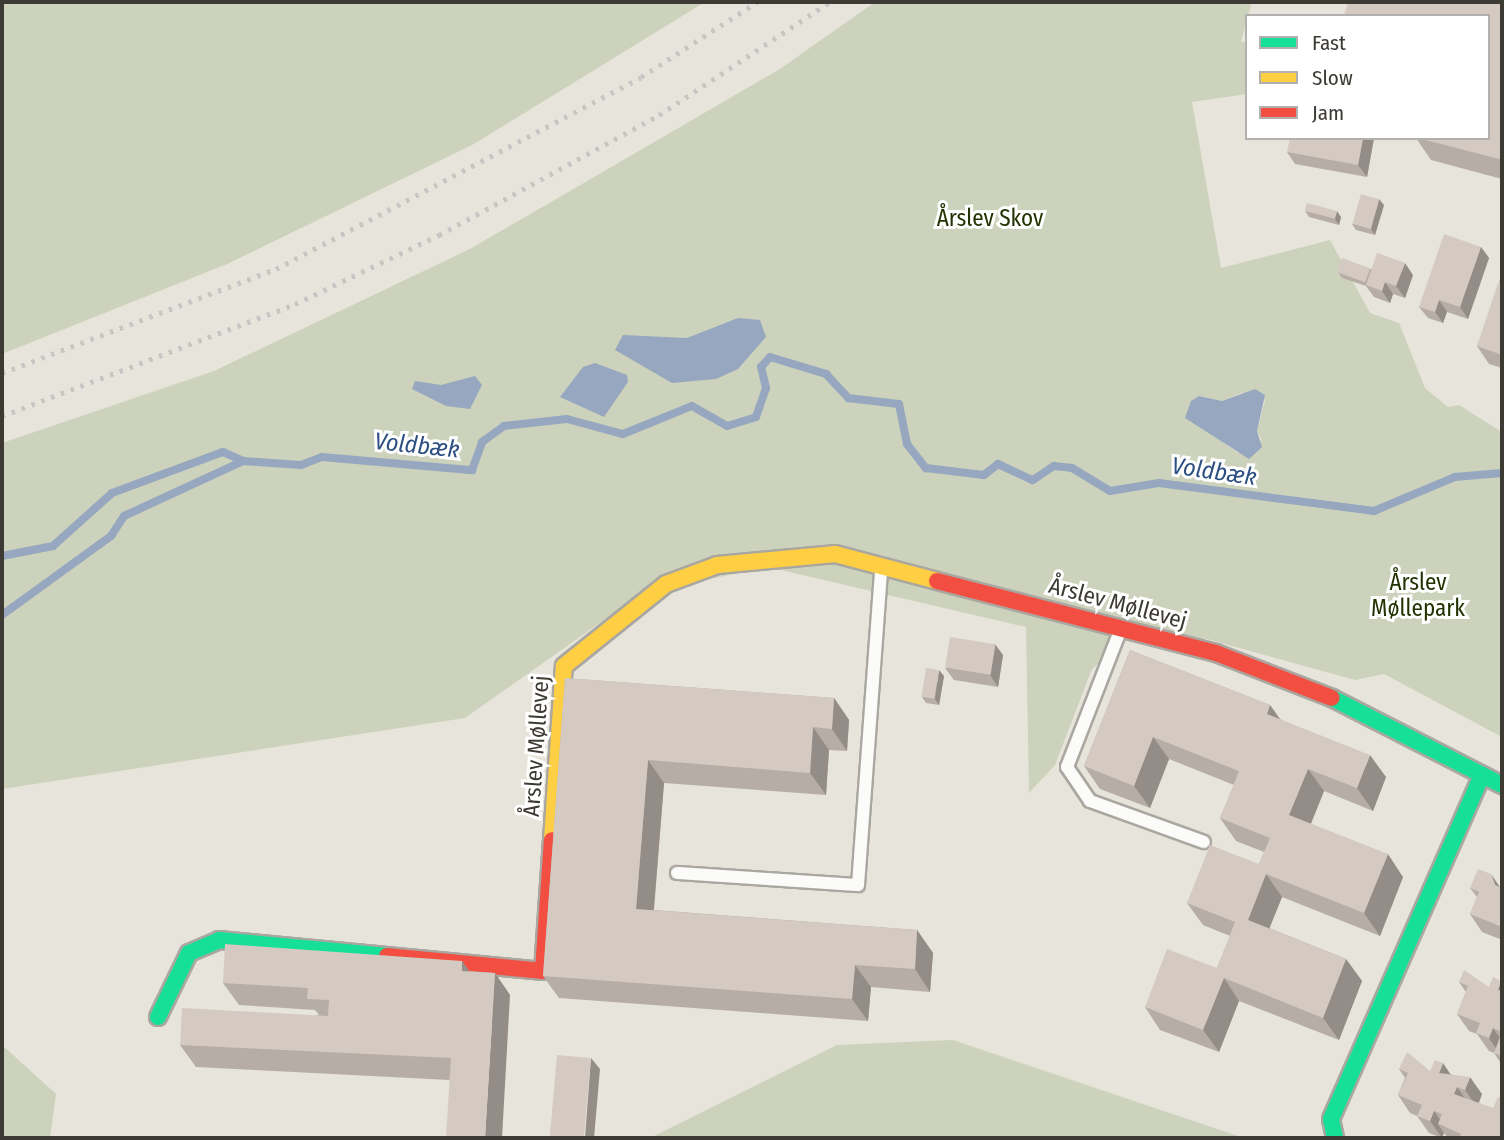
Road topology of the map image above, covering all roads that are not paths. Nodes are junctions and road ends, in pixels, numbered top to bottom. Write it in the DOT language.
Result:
graph roads {
  1 [pos="881,569"];
  2 [pos="1122,627"];
  3 [pos="1482,775"];
  4 [pos="1502,785"];
  5 [pos="1204,842"];
  6 [pos="677,873"];
  7 [pos="158,1017"];
  8 [pos="1335,1138"];
  1 -- 2 [label="street, Årslev Møllevej"];
  1 -- 6 [label="lane"];
  1 -- 7 [label="street, Årslev Møllevej"];
  2 -- 3 [label="street, Årslev Møllevej"];
  2 -- 5 [label="lane"];
  3 -- 4 [label="street, Årslev Møllevej"];
  3 -- 8 [label="street"];
}
